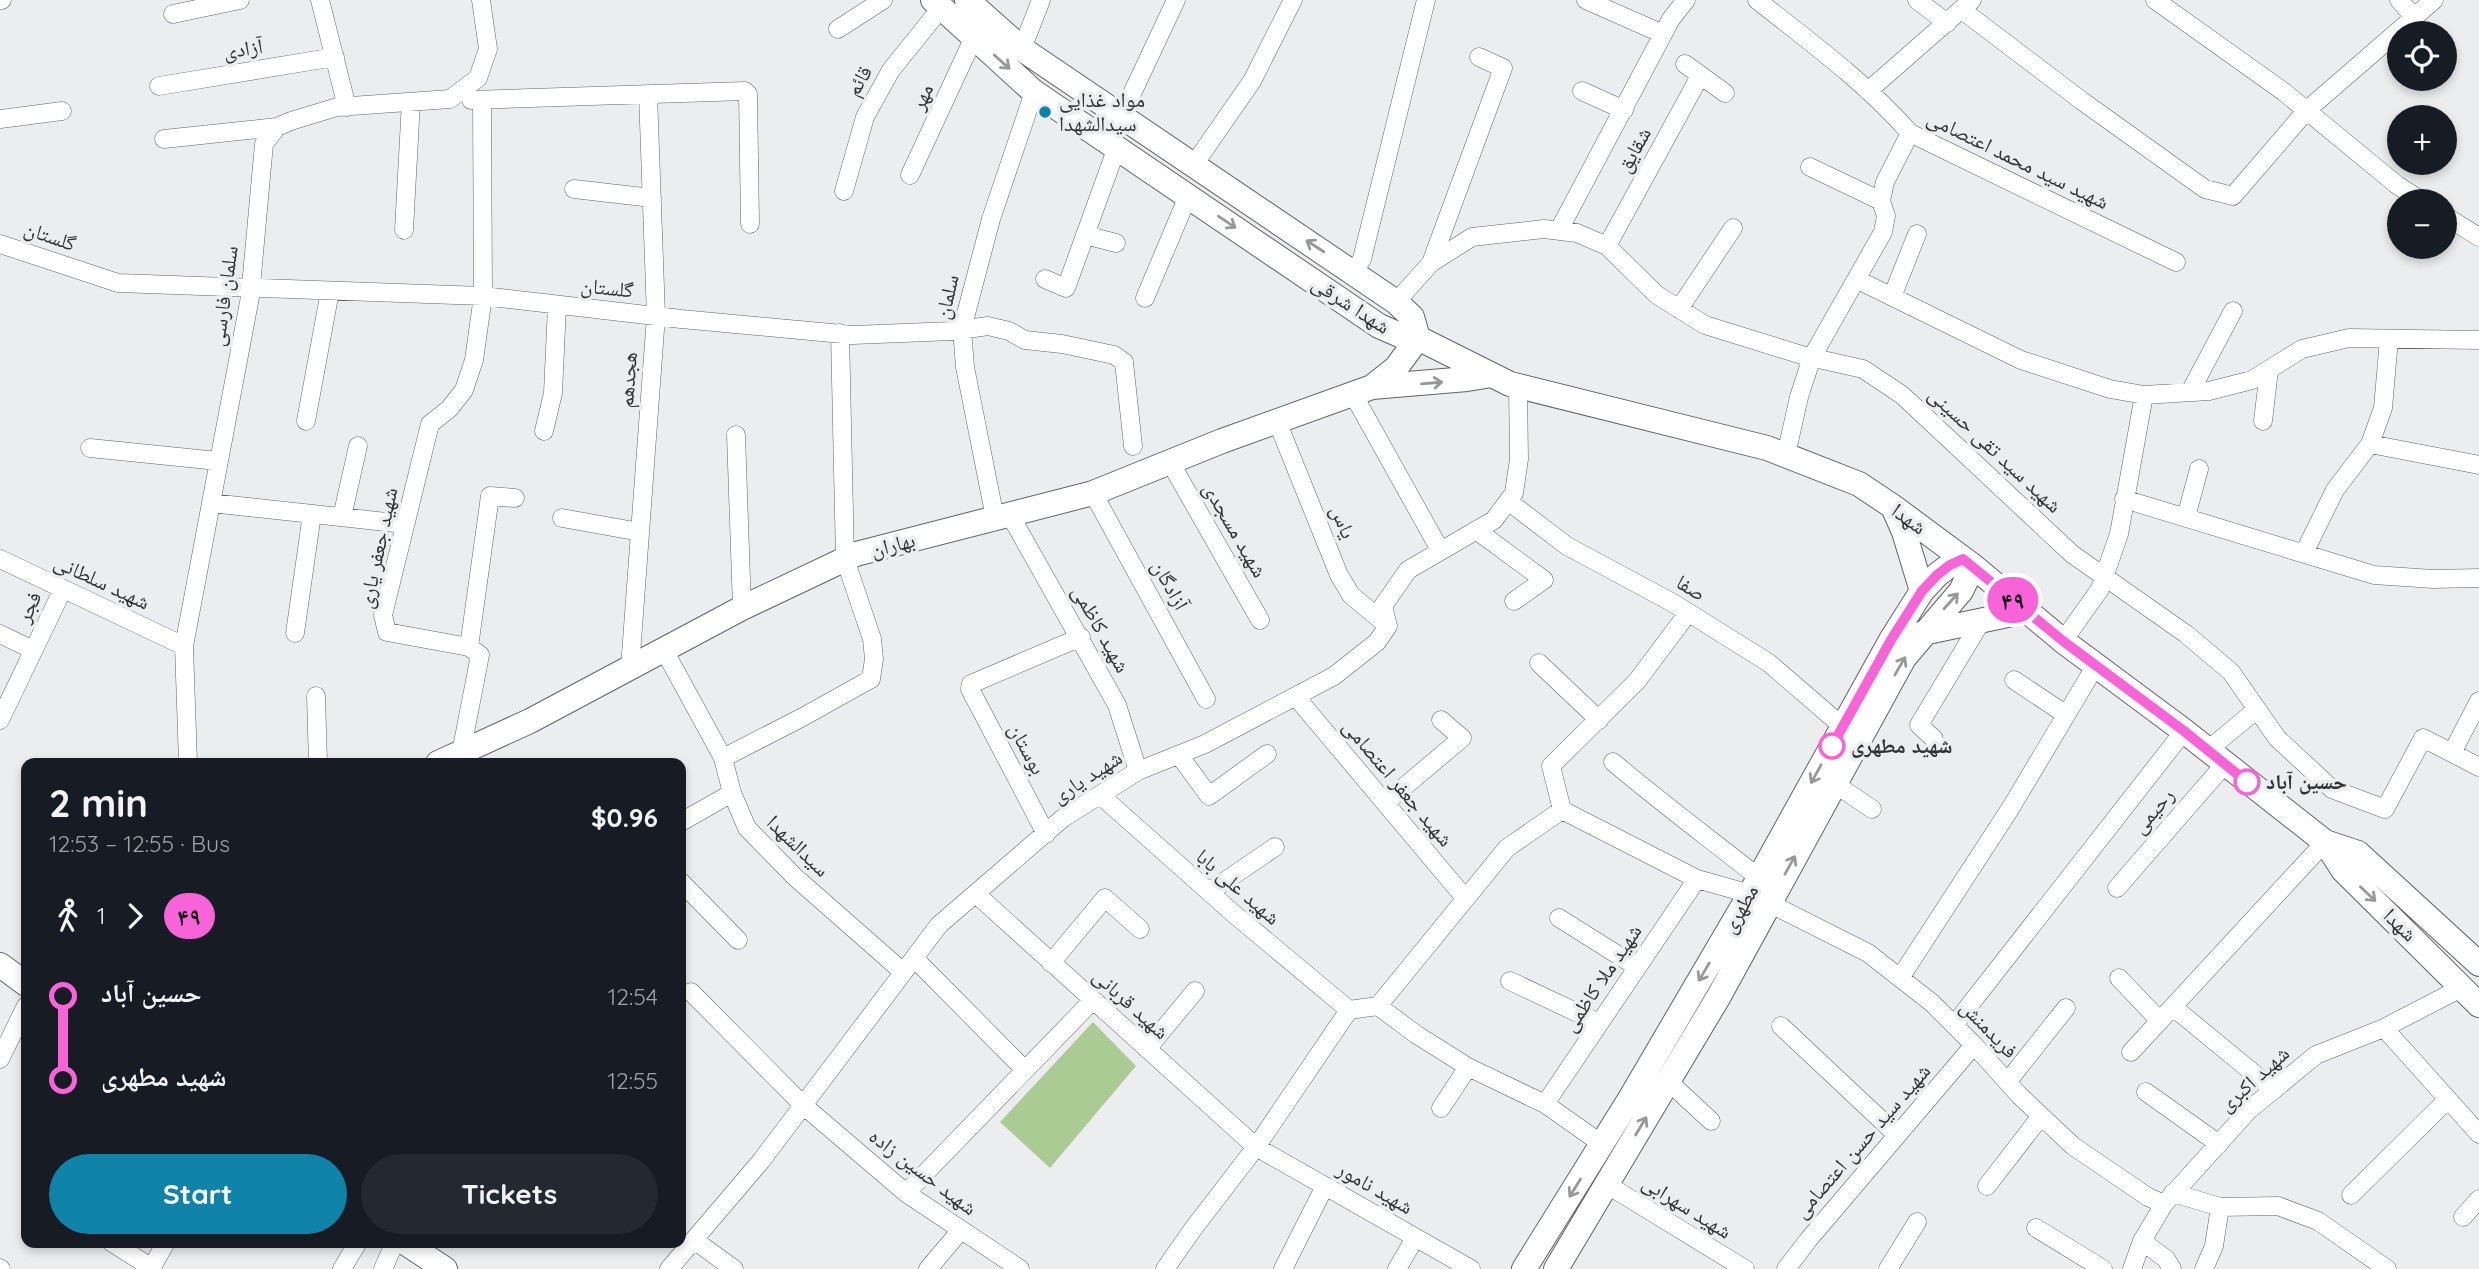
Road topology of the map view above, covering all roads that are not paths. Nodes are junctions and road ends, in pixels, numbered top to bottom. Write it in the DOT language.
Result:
graph roads {
  1 [pos="240,0"];
  2 [pos="320,0"];
  3 [pos="481,0"];
  4 [pos="883,0"];
  5 [pos="967,0"];
  6 [pos="1041,0"];
  7 [pos="1176,0"];
  8 [pos="1293,0"];
  9 [pos="1426,0"];
  10 [pos="1586,0"];
  11 [pos="1686,0"];
  12 [pos="1756,0"];
  13 [pos="1917,0"];
  14 [pos="2155,0"];
  15 [pos="2399,0"];
  16 [pos="2434,0"];
  17 [pos="937,4"];
  18 [pos="1967,5"];
  19 [pos="173,14"];
  20 [pos="2415,18"];
  21 [pos="1947,23"];
  22 [pos="838,29"];
  23 [pos="1663,34"];
  24 [pos="974,37"];
  25 [pos="1022,49"];
  26 [pos="335,57"];
  27 [pos="1479,57"];
  28 [pos="1685,64"];
  29 [pos="1700,76"];
  30 [pos="159,86"];
  31 [pos="1582,91"];
  32 [pos="1868,91"];
  33 [pos="1034,92"];
  34 [pos="1725,93"];
  35 [pos="648,94"];
  36 [pos="450,99"];
  37 [pos="482,100"];
  38 [pos="411,102"];
  39 [pos="347,107"];
  40 [pos="1624,110"];
  41 [pos="2307,110"];
  42 [pos="62,111"];
  43 [pos="1121,117"];
  44 [pos="0,120"];
  45 [pos="277,127"];
  46 [pos="1910,134"];
  47 [pos="164,139"];
  48 [pos="1117,147"];
  49 [pos="1193,166"];
  50 [pos="1810,167"];
  51 [pos="911,175"];
  52 [pos="574,189"];
  53 [pos="2403,189"];
  54 [pos="844,191"];
  55 [pos="1188,196"];
  56 [pos="652,198"];
  57 [pos="1881,201"];
  58 [pos="2457,223"];
  59 [pos="750,224"];
  60 [pos="1733,228"];
  61 [pos="404,230"];
  62 [pos="1559,230"];
  63 [pos="1917,234"];
  64 [pos="1085,235"];
  65 [pos="2479,237"];
  66 [pos="1116,243"];
  67 [pos="0,244"];
  68 [pos="1607,246"];
  69 [pos="2176,262"];
  70 [pos="1431,263"];
  71 [pos="1354,272"];
  72 [pos="1045,279"];
  73 [pos="1858,280"];
  74 [pos="250,288"];
  75 [pos="330,290"];
  76 [pos="483,296"];
  77 [pos="1892,297"];
  78 [pos="1145,298"];
  79 [pos="1396,302"];
  80 [pos="557,306"];
  81 [pos="1679,309"];
  82 [pos="2233,311"];
  83 [pos="656,316"];
  84 [pos="962,329"];
  85 [pos="840,333"];
  86 [pos="1418,338"];
  87 [pos="2389,339"];
  88 [pos="2479,340"];
  89 [pos="1812,358"];
  90 [pos="2269,370"];
  91 [pos="1492,375"];
  92 [pos="1518,386"];
  93 [pos="1363,391"];
  94 [pos="2190,392"];
  95 [pos="2144,395"];
  96 [pos="306,421"];
  97 [pos="1278,421"];
  98 [pos="2263,421"];
  99 [pos="544,431"];
  100 [pos="736,435"];
  101 [pos="2370,444"];
  102 [pos="358,446"];
  103 [pos="1133,446"];
  104 [pos="90,448"];
  105 [pos="1786,455"];
  106 [pos="218,461"];
  107 [pos="1170,462"];
  108 [pos="2479,465"];
  109 [pos="2199,469"];
  110 [pos="1093,493"];
  111 [pos="515,498"];
  112 [pos="2124,499"];
  113 [pos="1508,501"];
  114 [pos="211,503"];
  115 [pos="1892,506"];
  116 [pos="312,514"];
  117 [pos="1003,516"];
  118 [pos="342,517"];
  119 [pos="2186,517"];
  120 [pos="562,518"];
  121 [pos="405,524"];
  122 [pos="1476,530"];
  123 [pos="640,532"];
  124 [pos="1440,550"];
  125 [pos="2304,553"];
  126 [pos="0,559"];
  127 [pos="845,559"];
  128 [pos="1968,563"];
  129 [pos="2105,575"];
  130 [pos="2479,578"];
  131 [pos="62,589"];
  132 [pos="1922,591"];
  133 [pos="1514,601"];
  134 [pos="742,608"];
  135 [pos="2026,611"];
  136 [pos="1688,612"];
  137 [pos="1261,620"];
  138 [pos="1982,620"];
  139 [pos="1388,626"];
  140 [pos="1923,633"];
  141 [pos="0,634"];
  142 [pos="295,634"];
  143 [pos="1081,637"];
  144 [pos="2063,641"];
  145 [pos="184,646"];
  146 [pos="469,647"];
  147 [pos="33,650"];
  148 [pos="664,650"];
  149 [pos="1539,663"];
  150 [pos="2096,665"];
  151 [pos="630,668"];
  152 [pos="2014,680"];
  153 [pos="316,696"];
  154 [pos="1296,697"];
  155 [pos="1206,699"];
  156 [pos="2479,701"];
  157 [pos="2256,710"];
  158 [pos="2065,715"];
  159 [pos="0,720"];
  160 [pos="1441,720"];
  161 [pos="1599,720"];
  162 [pos="1842,726"];
  163 [pos="2184,731"];
  164 [pos="1934,739"];
  165 [pos="461,752"];
  166 [pos="2452,753"];
  167 [pos="1267,754"];
  168 [pos="1179,755"];
  169 [pos="2216,757"];
  170 [pos="188,758"];
  171 [pos="318,758"];
  172 [pos="448,758"];
  173 [pos="723,758"];
  174 [pos="1614,762"];
  175 [pos="2479,767"];
  176 [pos="1138,771"];
  177 [pos="1835,784"];
  178 [pos="732,793"];
  179 [pos="1100,795"];
  180 [pos="1385,803"];
  181 [pos="1872,809"];
  182 [pos="1562,810"];
  183 [pos="686,819"];
  184 [pos="1046,834"];
  185 [pos="2325,842"];
  186 [pos="1275,848"];
  187 [pos="1697,878"];
  188 [pos="686,887"];
  189 [pos="2117,888"];
  190 [pos="1209,892"];
  191 [pos="1759,892"];
  192 [pos="976,894"];
  193 [pos="1465,898"];
  194 [pos="1559,918"];
  195 [pos="1140,929"];
  196 [pos="738,940"];
  197 [pos="2477,960"];
  198 [pos="1051,962"];
  199 [pos="0,965"];
  200 [pos="909,965"];
  201 [pos="1637,967"];
  202 [pos="1900,978"];
  203 [pos="2119,978"];
  204 [pos="21,980"];
  205 [pos="1510,981"];
  206 [pos="1195,990"];
  207 [pos="691,992"];
  208 [pos="2471,996"];
  209 [pos="1093,1000"];
  210 [pos="1378,1006"];
  211 [pos="2173,1007"];
  212 [pos="2066,1008"];
  213 [pos="1349,1010"];
  214 [pos="21,1016"];
  215 [pos="2160,1021"];
  216 [pos="1599,1023"];
  217 [pos="1954,1025"];
  218 [pos="1781,1026"];
  219 [pos="2384,1028"];
  220 [pos="1974,1045"];
  221 [pos="1147,1049"];
  222 [pos="2131,1052"];
  223 [pos="0,1059"];
  224 [pos="1468,1067"];
  225 [pos="1025,1070"];
  226 [pos="1668,1081"];
  227 [pos="2008,1081"];
  228 [pos="2274,1090"];
  229 [pos="2146,1092"];
  230 [pos="2448,1099"];
  231 [pos="1545,1104"];
  232 [pos="804,1106"];
  233 [pos="1441,1108"];
  234 [pos="2041,1115"];
  235 [pos="1711,1121"];
  236 [pos="2479,1133"];
  237 [pos="1898,1135"];
  238 [pos="2219,1143"];
  239 [pos="1602,1144"];
  240 [pos="1256,1147"];
  241 [pos="1606,1184"];
  242 [pos="1325,1186"];
  243 [pos="1987,1186"];
  244 [pos="906,1193"];
  245 [pos="2351,1195"];
  246 [pos="2169,1198"];
  247 [pos="2479,1199"];
  248 [pos="2220,1207"];
  249 [pos="2463,1217"];
  250 [pos="1917,1222"];
  251 [pos="2036,1228"];
  252 [pos="961,1230"];
  253 [pos="1415,1238"];
  254 [pos="694,1240"];
  255 [pos="2142,1241"];
  256 [pos="120,1248"];
  257 [pos="163,1248"];
  258 [pos="354,1248"];
  259 [pos="392,1248"];
  260 [pos="413,1248"];
  261 [pos="151,1268"];
  262 [pos="342,1269"];
  263 [pos="383,1269"];
  264 [pos="445,1269"];
  265 [pos="669,1269"];
  266 [pos="734,1269"];
  267 [pos="928,1269"];
  268 [pos="1020,1269"];
  269 [pos="1165,1269"];
  270 [pos="1283,1269"];
  271 [pos="1397,1269"];
  272 [pos="1471,1269"];
  273 [pos="1524,1269"];
  274 [pos="1556,1269"];
  275 [pos="1745,1269"];
  276 [pos="1786,1269"];
  277 [pos="1888,1269"];
  278 [pos="2103,1269"];
  279 [pos="2132,1269"];
  280 [pos="2172,1269"];
  281 [pos="2204,1269"];
  282 [pos="2387,1269"];
  1 -- 19 [label="street"];
  2 -- 26 [label="street"];
  3 -- 36 [label="street"];
  4 -- 22 [label="street"];
  5 -- 25 [label="main road, شهدا شرقی"];
  6 -- 25 [label="street"];
  7 -- 43 [label="street"];
  8 -- 49 [label="street"];
  9 -- 71 [label="street"];
  10 -- 23 [label="street"];
  11 -- 23 [label="street"];
  12 -- 32 [label="street, شهید سید محمد اعتصامی"];
  13 -- 21 [label="street"];
  14 -- 41 [label="street"];
  15 -- 20 [label="street"];
  16 -- 20 [label="street"];
  17 -- 24 [label="main road, شهدا شرقی"];
  17 -- 54 [label="street, قائم"];
  18 -- 21 [label="street"];
  18 -- 41 [label="street"];
  20 -- 41 [label="street"];
  21 -- 32 [label="street"];
  23 -- 40 [label="street"];
  24 -- 33 [label="main road, شهدا شرقی, one-way"];
  24 -- 51 [label="street, مهر"];
  25 -- 43 [label="main road, شهدا شرقی"];
  26 -- 30 [label="street, آزادی"];
  26 -- 39 [label="street"];
  27 -- 70 [label="street"];
  28 -- 29 [label="street"];
  29 -- 34 [label="street"];
  29 -- 68 [label="street, شقایق"];
  31 -- 40 [label="street"];
  32 -- 46 [label="street, شهید سید محمد اعتصامی"];
  33 -- 48 [label="main road, شهدا شرقی"];
  33 -- 84 [label="street, سلمان"];
  35 -- 37 [label="street"];
  35 -- 56 [label="street, هجدهم"];
  35 -- 59 [label="street"];
  36 -- 37 [label="street"];
  36 -- 38 [label="street"];
  37 -- 76 [label="street, شهید جعفر یاری"];
  38 -- 39 [label="street"];
  38 -- 61 [label="street"];
  39 -- 45 [label="street"];
  40 -- 62 [label="street"];
  41 -- 53 [label="street"];
  42 -- 44 [label="street"];
  43 -- 49 [label="main road, شهدا شرقی"];
  45 -- 47 [label="street"];
  45 -- 74 [label="street, سلمان فارسی"];
  46 -- 57 [label="street"];
  46 -- 69 [label="street, شهید سید محمد اعتصامی"];
  48 -- 55 [label="main road, شهدا شرقی"];
  48 -- 64 [label="street"];
  71 -- 49 [label="main road, شهدا شرقی, one-way"];
  50 -- 57 [label="street"];
  52 -- 56 [label="street"];
  55 -- 78 [label="street"];
  55 -- 86 [label="main road, شهدا شرقی, one-way"];
  56 -- 83 [label="street, هجدهم"];
  57 -- 73 [label="street"];
  58 -- 65 [label="street"];
  60 -- 81 [label="street"];
  62 -- 68 [label="street, شهید سید تقی حسینی"];
  62 -- 70 [label="street, شهید سید تقی حسینی"];
  63 -- 77 [label="street"];
  64 -- 66 [label="street"];
  64 -- 72 [label="street"];
  67 -- 74 [label="street, گلستان"];
  68 -- 81 [label="street, شهید سید تقی حسینی"];
  70 -- 79 [label="street, شهید سید تقی حسینی"];
  71 -- 79 [label="main road, شهدا شرقی"];
  73 -- 77 [label="street"];
  73 -- 89 [label="street"];
  74 -- 75 [label="street, گلستان"];
  74 -- 106 [label="street, سلمان فارسی"];
  75 -- 76 [label="street, گلستان"];
  75 -- 96 [label="street"];
  76 -- 80 [label="street, گلستان"];
  76 -- 121 [label="street, شهید جعفر یاری"];
  77 -- 95 [label="street"];
  79 -- 86 [label="main road, شهدا شرقی"];
  80 -- 83 [label="street, گلستان"];
  80 -- 99 [label="street"];
  81 -- 89 [label="street, شهید سید تقی حسینی"];
  82 -- 94 [label="street"];
  83 -- 85 [label="street, گلستان"];
  83 -- 123 [label="street, هجدهم"];
  84 -- 85 [label="street, گلستان"];
  84 -- 103 [label="street, گلستان"];
  84 -- 117 [label="street, سلمان"];
  85 -- 127 [label="street"];
  86 -- 91 [label="main road, شهدا"];
  86 -- 93 [label="main road"];
  87 -- 88 [label="street"];
  87 -- 90 [label="street"];
  87 -- 101 [label="street"];
  89 -- 105 [label="street"];
  89 -- 129 [label="street, شهید سید تقی حسینی"];
  90 -- 94 [label="street"];
  90 -- 98 [label="street"];
  91 -- 92 [label="main road, شهدا"];
  93 -- 91 [label="main road, one-way"];
  92 -- 105 [label="main road, شهدا"];
  92 -- 113 [label="street"];
  93 -- 97 [label="main road, بهاران"];
  93 -- 124 [label="street"];
  94 -- 95 [label="street"];
  95 -- 112 [label="street"];
  97 -- 107 [label="main road, بهاران"];
  97 -- 139 [label="street, یاس"];
  100 -- 134 [label="street"];
  101 -- 108 [label="street"];
  101 -- 125 [label="street"];
  102 -- 118 [label="street"];
  104 -- 106 [label="street"];
  105 -- 115 [label="main road, شهدا"];
  106 -- 114 [label="street, سلمان فارسی"];
  107 -- 110 [label="main road, بهاران"];
  107 -- 137 [label="street, شهید مسجدی"];
  109 -- 119 [label="street"];
  110 -- 117 [label="main road, بهاران"];
  110 -- 155 [label="street, آزادگان"];
  111 -- 146 [label="street"];
  112 -- 119 [label="street"];
  112 -- 129 [label="street"];
  113 -- 122 [label="street"];
  113 -- 136 [label="street, صفا"];
  114 -- 116 [label="street"];
  114 -- 145 [label="street, سلمان فارسی"];
  115 -- 128 [label="main road, شهدا"];
  115 -- 132 [label="main road"];
  116 -- 118 [label="street"];
  116 -- 142 [label="street"];
  117 -- 127 [label="main road, بهاران"];
  117 -- 143 [label="street, شهید کاظمی"];
  118 -- 121 [label="street"];
  119 -- 125 [label="street"];
  120 -- 123 [label="street"];
  121 -- 146 [label="street, شهید جعفر یاری"];
  122 -- 124 [label="street"];
  122 -- 133 [label="street"];
  123 -- 151 [label="street, هجدهم"];
  124 -- 139 [label="street"];
  125 -- 130 [label="street"];
  126 -- 131 [label="street, شهید سلطانی"];
  127 -- 134 [label="main road, بهاران"];
  127 -- 173 [label="street"];
  128 -- 132 [label="main road, مطهری"];
  128 -- 135 [label="main road, شهدا"];
  140 -- 128 [label="main road, مطهری, one-way"];
  129 -- 144 [label="street"];
  129 -- 157 [label="street, شهید سید تقی حسینی"];
  131 -- 145 [label="street, شهید سلطانی"];
  131 -- 147 [label="street, فجر"];
  132 -- 162 [label="main road, مطهری"];
  134 -- 148 [label="main road, بهاران"];
  135 -- 138 [label="main road"];
  135 -- 144 [label="main road, شهدا"];
  136 -- 161 [label="street"];
  136 -- 162 [label="street, صفا"];
  138 -- 140 [label="main road"];
  138 -- 164 [label="street"];
  139 -- 154 [label="street, شهید یاری"];
  177 -- 140 [label="main road, مطهری, one-way"];
  141 -- 147 [label="street"];
  143 -- 176 [label="street, شهید کاظمی"];
  143 -- 184 [label="street, بوستان"];
  144 -- 150 [label="main road, شهدا"];
  145 -- 170 [label="street, سلمان فارسی"];
  146 -- 165 [label="street"];
  147 -- 159 [label="street, فجر"];
  148 -- 151 [label="main road, بهاران"];
  148 -- 173 [label="street, سیدالشهدا"];
  149 -- 161 [label="street"];
  150 -- 158 [label="street"];
  150 -- 163 [label="main road, شهدا"];
  151 -- 165 [label="main road, بهاران"];
  152 -- 158 [label="street"];
  153 -- 171 [label="street"];
  154 -- 168 [label="street, شهید یاری"];
  154 -- 180 [label="street, شهید جعفر اعتصامی"];
  156 -- 166 [label="street"];
  157 -- 166 [label="street, شهید سید تقی حسینی"];
  157 -- 169 [label="street, رحیمی"];
  158 -- 202 [label="street"];
  160 -- 180 [label="street"];
  161 -- 182 [label="street"];
  162 -- 191 [label="main road, مطهری, one-way"];
  163 -- 169 [label="main road, شهدا"];
  163 -- 217 [label="street"];
  165 -- 172 [label="main road, بهاران"];
  166 -- 175 [label="street, شهید سید تقی حسینی"];
  167 -- 168 [label="street"];
  168 -- 176 [label="street, شهید یاری"];
  169 -- 185 [label="main road, شهدا"];
  169 -- 189 [label="street, رحیمی"];
  173 -- 178 [label="street, سیدالشهدا"];
  174 -- 191 [label="street"];
  176 -- 179 [label="street, شهید یاری"];
  177 -- 181 [label="street"];
  191 -- 177 [label="main road, مطهری, one-way"];
  178 -- 183 [label="street"];
  178 -- 200 [label="street, سیدالشهدا"];
  179 -- 184 [label="street, شهید یاری"];
  179 -- 190 [label="street, شهید علی بابا"];
  180 -- 193 [label="street, شهید جعفر اعتصامی"];
  182 -- 187 [label="street"];
  182 -- 193 [label="street"];
  184 -- 192 [label="street, شهید یاری"];
  185 -- 197 [label="main road, شهدا"];
  185 -- 208 [label="main road, شهدا, one-way"];
  185 -- 211 [label="street"];
  186 -- 190 [label="street"];
  187 -- 191 [label="street"];
  187 -- 201 [label="street, شهید ملا کاظمی"];
  188 -- 196 [label="street"];
  190 -- 213 [label="street, شهید علی بابا"];
  191 -- 202 [label="street, فریدمنش"];
  191 -- 226 [label="main road, مطهری"];
  191 -- 239 [label="main road, مطهری, one-way"];
  192 -- 198 [label="street, شهید قربانی"];
  192 -- 200 [label="street, شهید یاری"];
  193 -- 210 [label="street"];
  194 -- 201 [label="street"];
  195 -- 198 [label="street"];
  198 -- 209 [label="street, شهید قربانی"];
  199 -- 204 [label="main road"];
  200 -- 225 [label="street, سیدالشهدا"];
  200 -- 232 [label="street, شهید یاری"];
  201 -- 216 [label="street, شهید ملا کاظمی"];
  202 -- 217 [label="street, فریدمنش"];
  203 -- 215 [label="street"];
  205 -- 216 [label="street"];
  206 -- 221 [label="street"];
  207 -- 232 [label="street, شهید حسین زاده"];
  208 -- 219 [label="street, شهید اکبری"];
  209 -- 221 [label="street, شهید قربانی"];
  209 -- 225 [label="street"];
  210 -- 213 [label="street"];
  210 -- 224 [label="street"];
  211 -- 215 [label="street"];
  211 -- 228 [label="street"];
  212 -- 227 [label="street"];
  213 -- 240 [label="street"];
  214 -- 223 [label="street"];
  215 -- 222 [label="street"];
  216 -- 231 [label="street, شهید ملا کاظمی"];
  217 -- 220 [label="street, فریدمنش"];
  218 -- 237 [label="street"];
  219 -- 228 [label="street, شهید اکبری"];
  219 -- 230 [label="street"];
  220 -- 227 [label="street, فریدمنش"];
  220 -- 237 [label="street, شهید سید حسن اعتصامی"];
  221 -- 240 [label="street, شهید قربانی"];
  224 -- 231 [label="street"];
  224 -- 233 [label="street"];
  225 -- 244 [label="street"];
  226 -- 235 [label="street"];
  241 -- 226 [label="main road, مطهری, one-way"];
  227 -- 234 [label="street, فریدمنش"];
  228 -- 238 [label="street, شهید اکبری"];
  229 -- 238 [label="street"];
  230 -- 236 [label="street"];
  230 -- 245 [label="street"];
  231 -- 239 [label="street"];
  232 -- 244 [label="street, شهید حسین زاده"];
  232 -- 254 [label="street, شهید یاری"];
  234 -- 243 [label="street"];
  234 -- 246 [label="street, فریدمنش"];
  237 -- 276 [label="street, شهید سید حسن اعتصامی"];
  238 -- 246 [label="street, شهید اکبری"];
  239 -- 273 [label="main road, مطهری, one-way"];
  240 -- 242 [label="street, شهید نامور"];
  240 -- 269 [label="street"];
  241 -- 274 [label="main road, مطهری"];
  241 -- 275 [label="street, شهید سهرابی"];
  242 -- 253 [label="street, شهید نامور"];
  242 -- 270 [label="street"];
  244 -- 252 [label="street, شهید حسین زاده"];
  246 -- 248 [label="street, فریدمنش"];
  246 -- 255 [label="street, شهید اکبری"];
  247 -- 249 [label="street"];
  248 -- 281 [label="street"];
  248 -- 282 [label="street, فریدمنش"];
  250 -- 277 [label="street"];
  251 -- 278 [label="street"];
  252 -- 267 [label="street"];
  252 -- 268 [label="street, شهید حسین زاده"];
  253 -- 271 [label="street"];
  253 -- 272 [label="street, شهید نامور"];
  254 -- 265 [label="street, شهید یاری"];
  254 -- 266 [label="street"];
  255 -- 279 [label="street, شهید اکبری"];
  255 -- 280 [label="street"];
  256 -- 261 [label="street"];
  257 -- 261 [label="street"];
  258 -- 262 [label="street"];
  259 -- 263 [label="street"];
  260 -- 264 [label="main road"];
}
